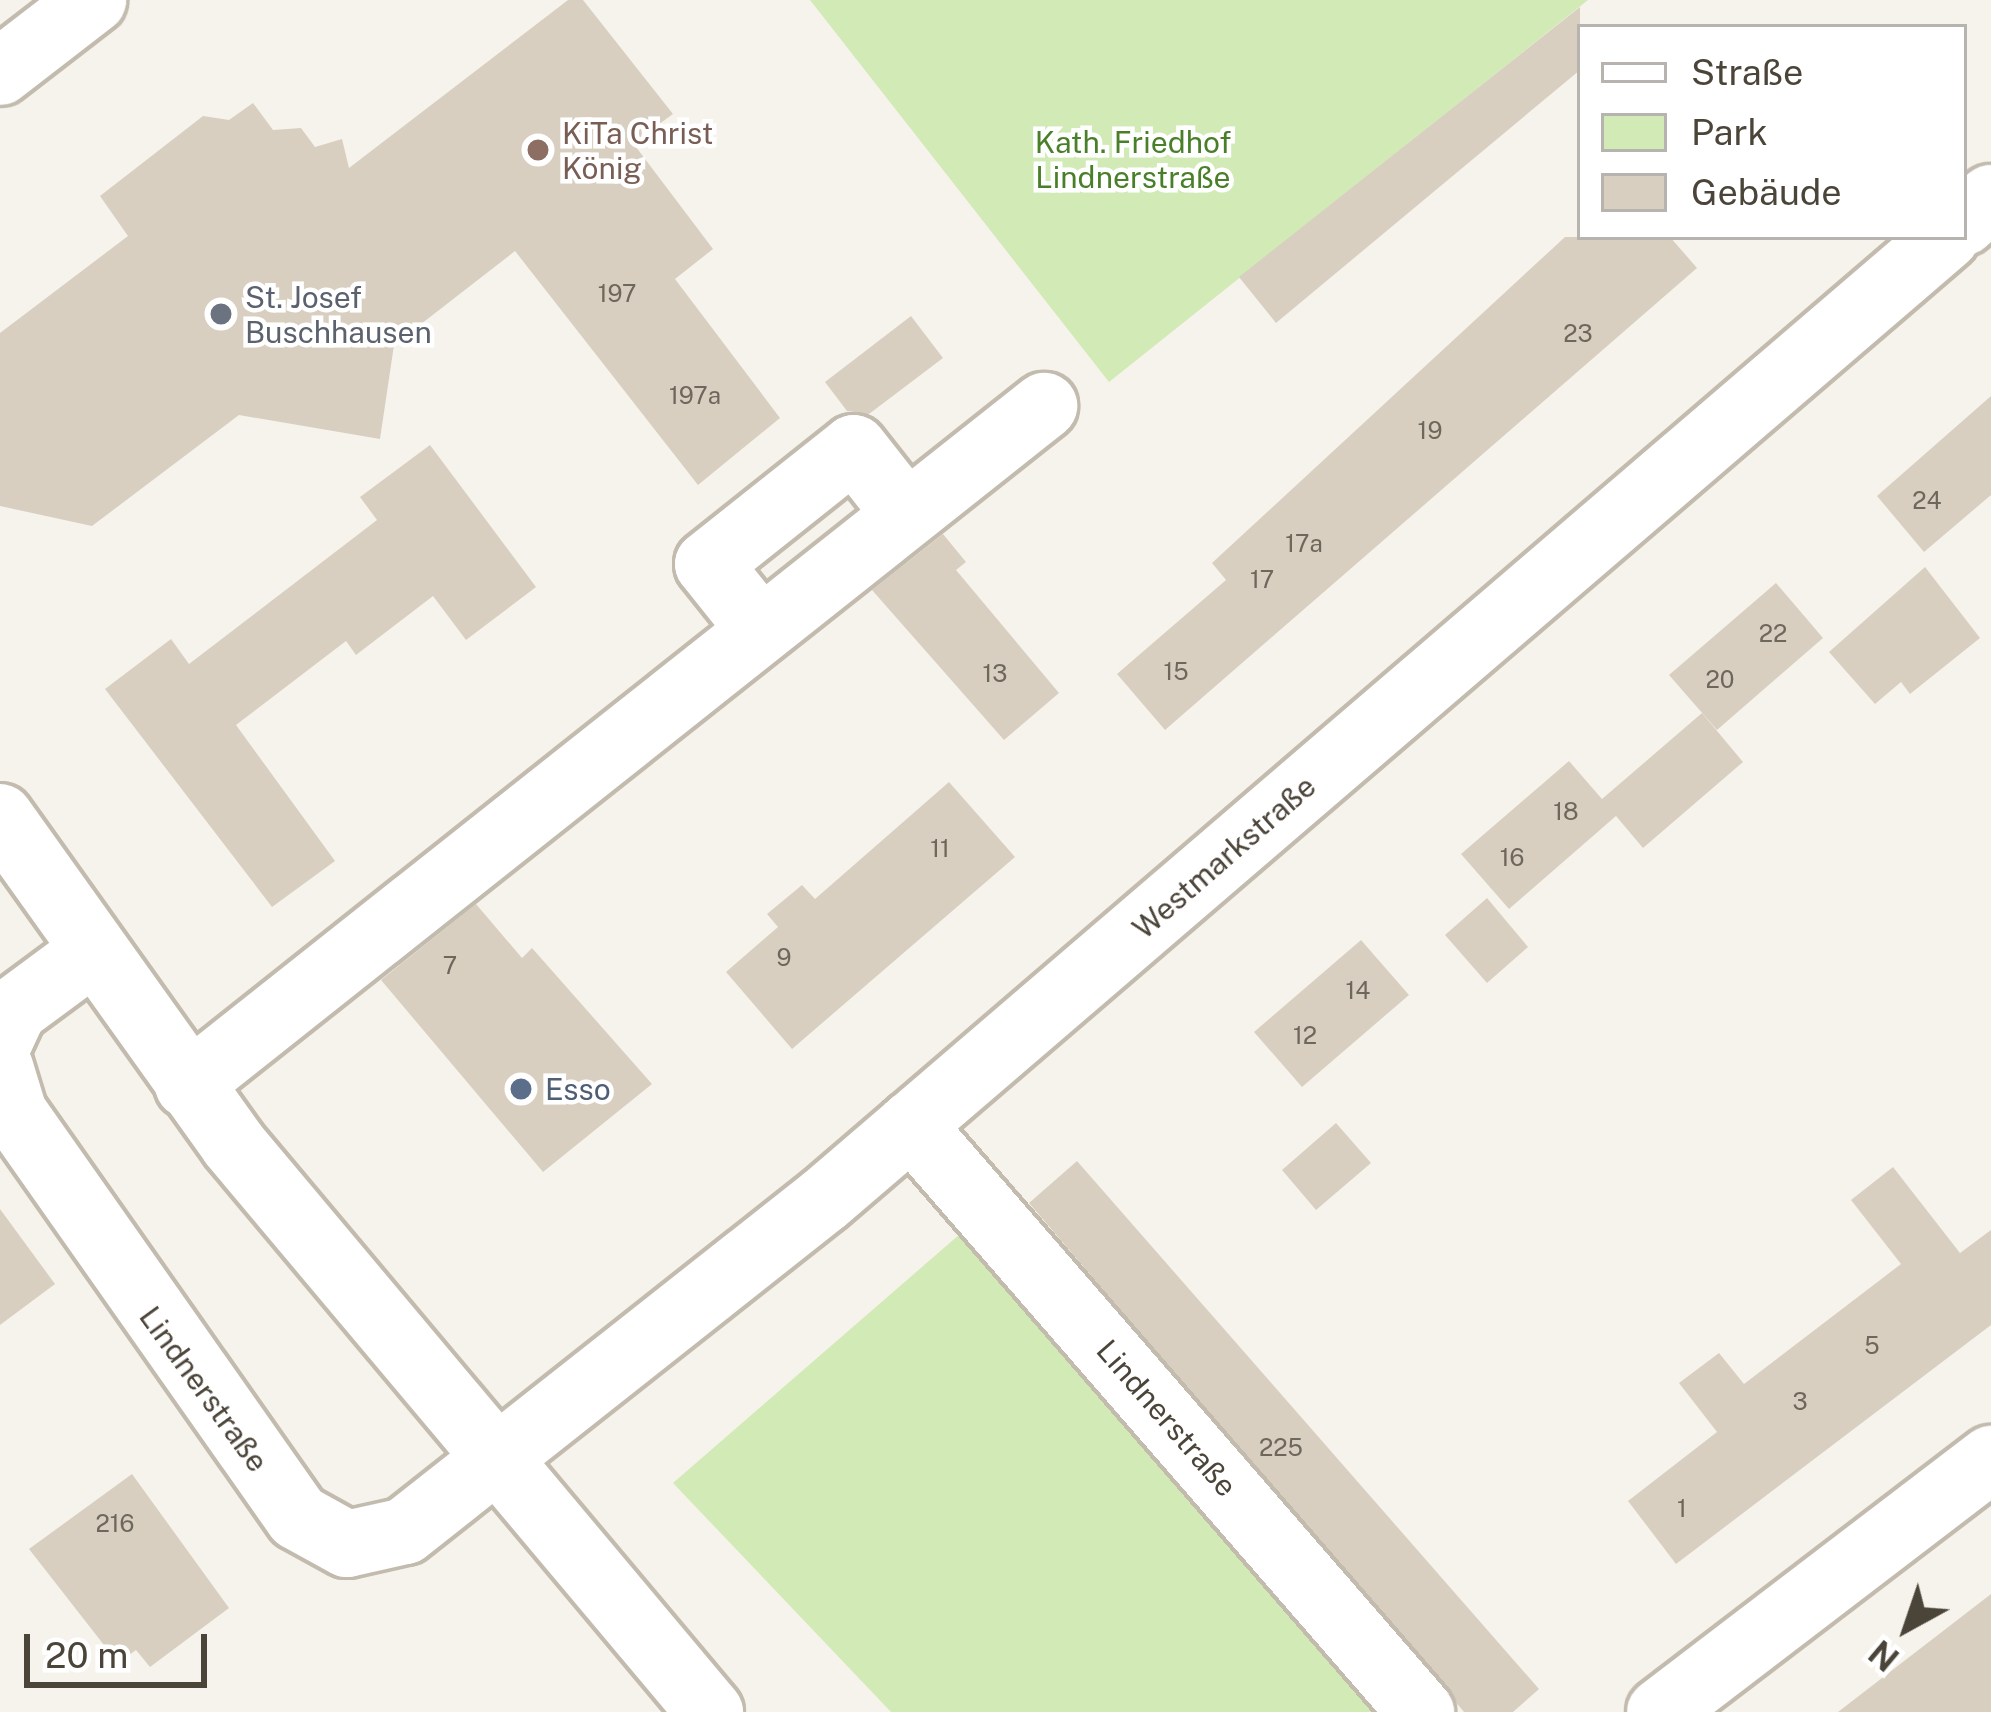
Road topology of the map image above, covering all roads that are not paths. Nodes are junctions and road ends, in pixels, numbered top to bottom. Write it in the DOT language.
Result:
graph roads {
  1 [pos="93,0"];
  2 [pos="0,72"];
  3 [pos="1991,198"];
  4 [pos="1967,219"];
  5 [pos="1943,240"];
  6 [pos="1043,406"];
  7 [pos="0,817"];
  8 [pos="91,953"];
  9 [pos="0,1040"];
  10 [pos="0,1067"];
  11 [pos="188,1085"];
  12 [pos="911,1125"];
  13 [pos="1991,1459"];
  14 [pos="493,1466"];
  15 [pos="710,1712"];
  16 [pos="1421,1712"];
  17 [pos="1660,1712"];
  1 -- 2 [label="street"];
  3 -- 4 [label="street"];
  5 -- 12 [label="street, Westmarkstraße"];
  6 -- 11 [label="street"];
  7 -- 8 [label="street"];
  8 -- 9 [label="street"];
  8 -- 11 [label="street"];
  10 -- 14 [label="street, Lindnerstraße"];
  11 -- 14 [label="street"];
  12 -- 14 [label="street, Westmarkstraße"];
  12 -- 16 [label="street, Lindnerstraße"];
  13 -- 17 [label="street"];
  14 -- 15 [label="street"];
}
